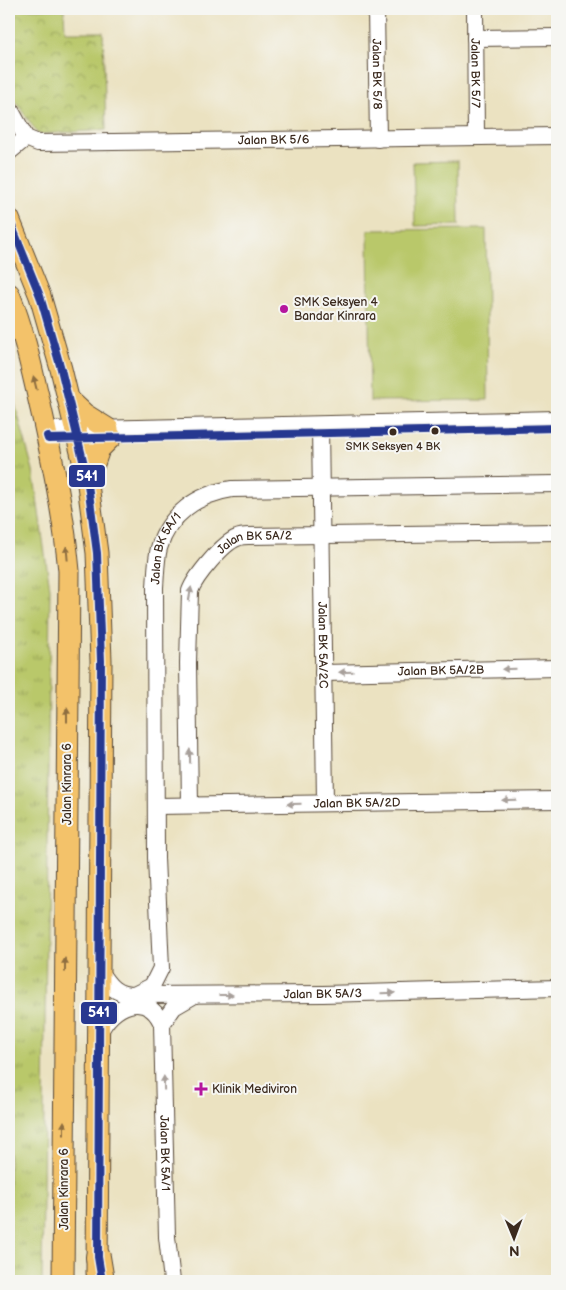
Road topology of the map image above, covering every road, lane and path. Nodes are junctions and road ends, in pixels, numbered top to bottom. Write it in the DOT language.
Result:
graph roads {
  1 [pos="376,9"];
  2 [pos="475,9"];
  3 [pos="557,37"];
  4 [pos="475,38"];
  5 [pos="9,106"];
  6 [pos="557,136"];
  7 [pos="26,138"];
  8 [pos="476,138"];
  9 [pos="378,139"];
  10 [pos="9,140"];
  11 [pos="9,152"];
  12 [pos="9,219"];
  13 [pos="9,294"];
  14 [pos="68,399"];
  15 [pos="557,419"];
  16 [pos="557,428"];
  17 [pos="320,429"];
  18 [pos="109,433"];
  19 [pos="76,434"];
  20 [pos="47,435"];
  21 [pos="87,484"];
  22 [pos="557,484"];
  23 [pos="321,488"];
  24 [pos="557,532"];
  25 [pos="320,534"];
  26 [pos="557,668"];
  27 [pos="323,673"];
  28 [pos="557,800"];
  29 [pos="325,803"];
  30 [pos="190,805"];
  31 [pos="156,806"];
  32 [pos="161,968"];
  33 [pos="100,972"];
  34 [pos="557,988"];
  35 [pos="134,995"];
  36 [pos="194,995"];
  37 [pos="162,1024"];
  38 [pos="99,1034"];
  39 [pos="98,1257"];
  40 [pos="63,1281"];
  41 [pos="97,1281"];
  42 [pos="102,1281"];
  43 [pos="172,1281"];
  1 -- 9 [label="street, Jalan BK 5/8"];
  2 -- 4 [label="street, Jalan BK 5/7"];
  3 -- 4 [label="street"];
  4 -- 8 [label="street, Jalan BK 5/7"];
  5 -- 7 [label="street"];
  6 -- 8 [label="street, Jalan BK 5/6"];
  7 -- 9 [label="street, Jalan BK 5/6"];
  7 -- 10 [label="street, Jalan BK 5/6"];
  7 -- 11 [label="street"];
  8 -- 9 [label="street, Jalan BK 5/6"];
  12 -- 14 [label="main road"];
  20 -- 13 [label="main road, Jalan Kinrara 6, one-way"];
  14 -- 18 [label="main road"];
  14 -- 19 [label="main road"];
  15 -- 17 [label="street"];
  16 -- 17 [label="street"];
  17 -- 18 [label="street"];
  17 -- 23 [label="street, Jalan BK 5A/2C"];
  18 -- 19 [label="street"];
  18 -- 21 [label="main road"];
  19 -- 20 [label="street"];
  19 -- 21 [label="main road"];
  40 -- 20 [label="main road, Jalan Kinrara 6, one-way"];
  21 -- 33 [label="main road"];
  22 -- 23 [label="street, Jalan BK 5A/1"];
  23 -- 25 [label="street, Jalan BK 5A/2C"];
  23 -- 31 [label="street, Jalan BK 5A/1"];
  24 -- 25 [label="street, Jalan BK 5A/2"];
  25 -- 27 [label="street, Jalan BK 5A/2C"];
  30 -- 25 [label="street, Jalan BK 5A/2, one-way"];
  26 -- 27 [label="street, Jalan BK 5A/2B, one-way"];
  27 -- 29 [label="street, Jalan BK 5A/2C"];
  28 -- 29 [label="street, Jalan BK 5A/2D, one-way"];
  29 -- 30 [label="street, Jalan BK 5A/2D, one-way"];
  30 -- 31 [label="street, Jalan BK 5A/2D"];
  31 -- 32 [label="street, Jalan BK 5A/1"];
  32 -- 35 [label="street"];
  32 -- 36 [label="street"];
  33 -- 35 [label="street, Jalan BK 5A/3"];
  33 -- 38 [label="main road"];
  36 -- 34 [label="street, Jalan BK 5A/3, one-way"];
  35 -- 36 [label="street, Jalan BK 5A/3"];
  36 -- 37 [label="street"];
  37 -- 38 [label="street"];
  43 -- 37 [label="street, Jalan BK 5A/1, one-way"];
  38 -- 39 [label="main road"];
  39 -- 41 [label="main road"];
  39 -- 42 [label="highway"];
}
